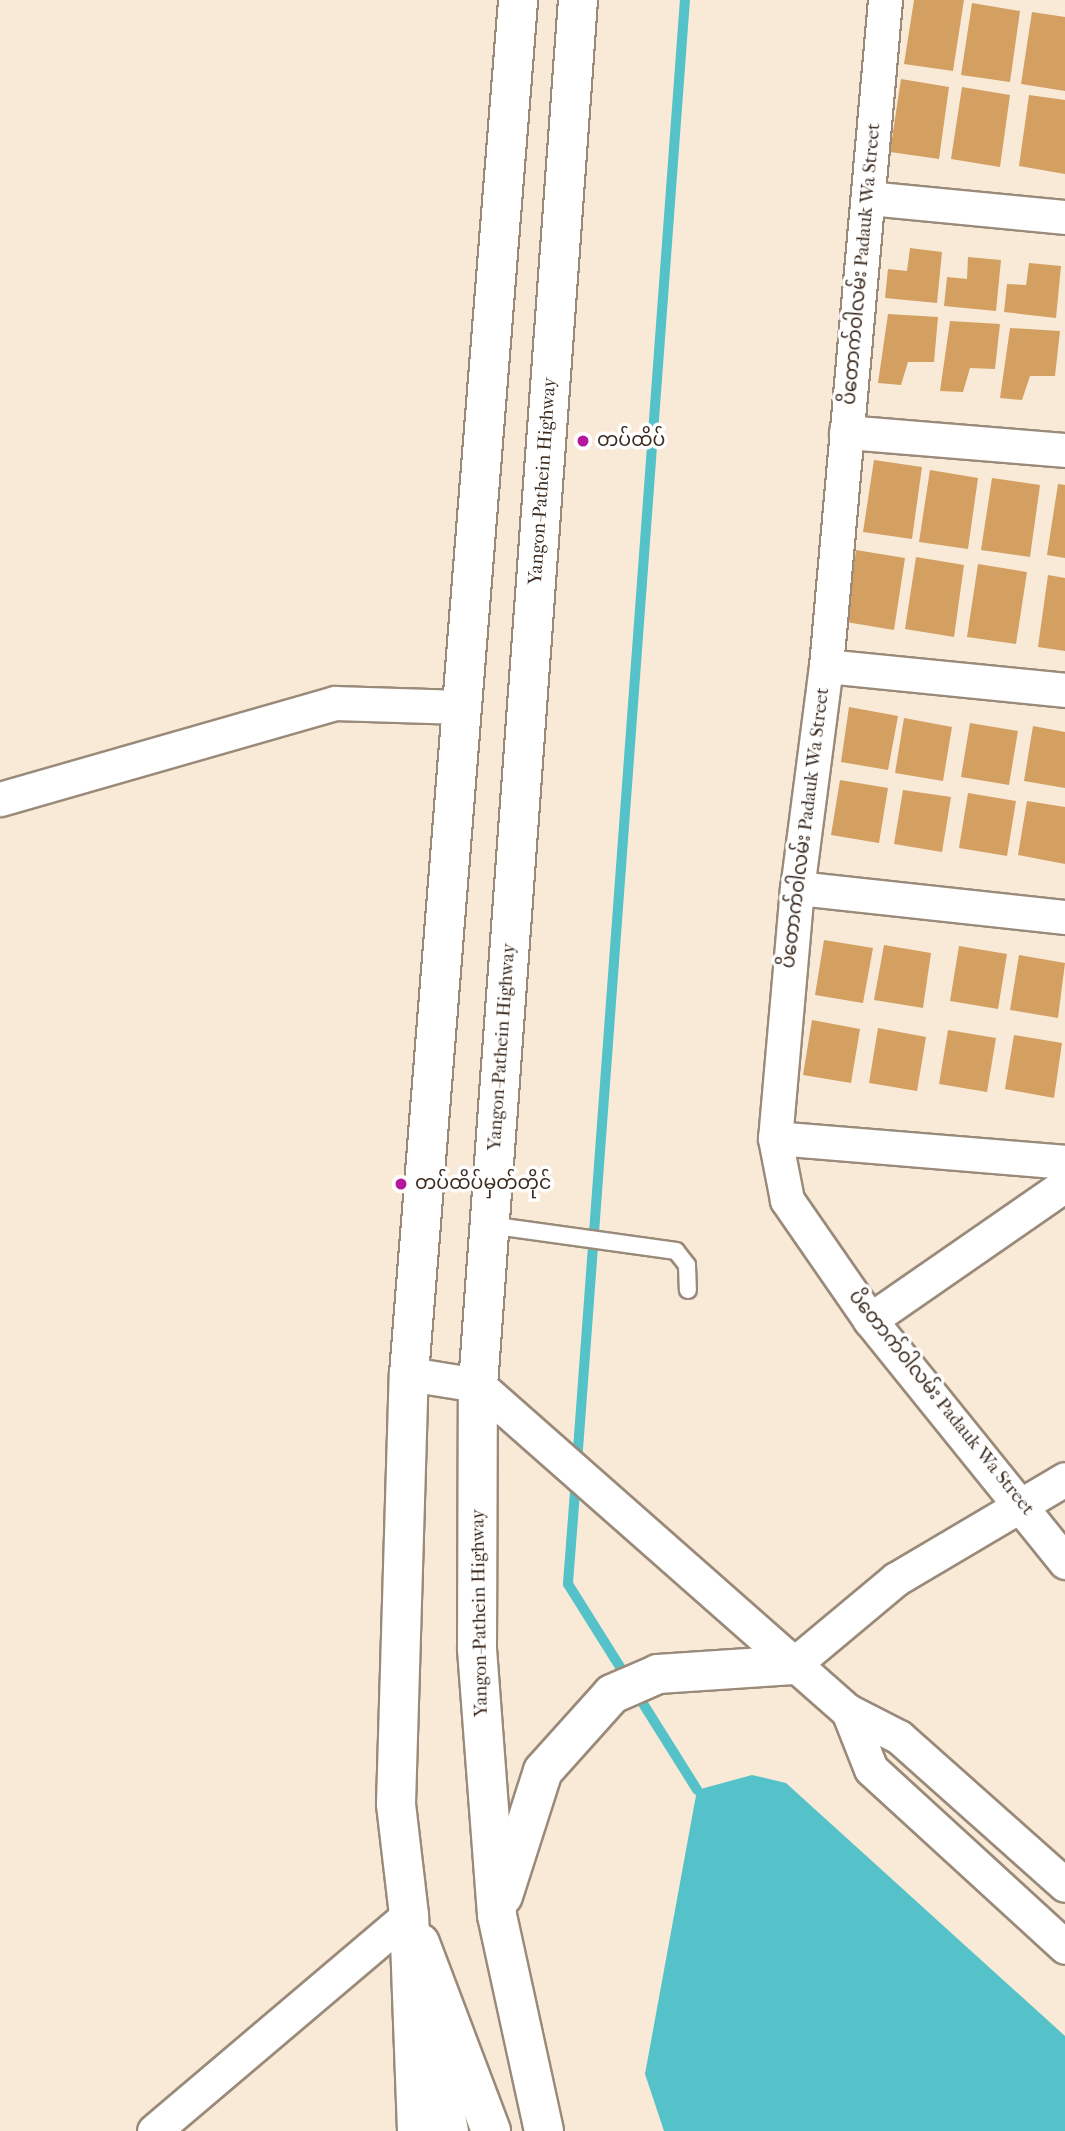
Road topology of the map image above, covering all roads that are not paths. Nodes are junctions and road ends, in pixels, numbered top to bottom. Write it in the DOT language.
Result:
graph roads {
  1 [pos="518,0"];
  2 [pos="578,0"];
  3 [pos="885,0"];
  4 [pos="867,198"];
  5 [pos="1065,217"];
  6 [pos="846,432"];
  7 [pos="1065,450"];
  8 [pos="826,666"];
  9 [pos="1065,690"];
  10 [pos="461,707"];
  11 [pos="0,799"];
  12 [pos="797,888"];
  13 [pos="1065,917"];
  14 [pos="775,1138"];
  15 [pos="1065,1162"];
  16 [pos="1065,1185"];
  17 [pos="489,1225"];
  18 [pos="688,1290"];
  19 [pos="870,1320"];
  20 [pos="409,1374"];
  21 [pos="478,1385"];
  22 [pos="1065,1479"];
  23 [pos="1025,1504"];
  24 [pos="1065,1562"];
  25 [pos="793,1665"];
  26 [pos="848,1711"];
  27 [pos="1065,1885"];
  28 [pos="409,1915"];
  29 [pos="497,1915"];
  30 [pos="1065,1947"];
  31 [pos="154,2131"];
  32 [pos="416,2131"];
  33 [pos="451,2131"];
  34 [pos="491,2131"];
  35 [pos="544,2131"];
  1 -- 10 [label="main road"];
  2 -- 17 [label="main road, Yangon-Pathein Highway"];
  3 -- 4 [label="street, ပိတောက်ဝါလမ်း Padauk Wa Street"];
  4 -- 5 [label="street"];
  4 -- 6 [label="street, ပိတောက်ဝါလမ်း Padauk Wa Street"];
  6 -- 7 [label="street"];
  6 -- 8 [label="street, ပိတောက်ဝါလမ်း Padauk Wa Street"];
  8 -- 9 [label="street"];
  8 -- 12 [label="street, ပိတောက်ဝါလမ်း Padauk Wa Street"];
  10 -- 11 [label="street"];
  10 -- 20 [label="main road"];
  12 -- 13 [label="street"];
  12 -- 14 [label="street, ပိတောက်ဝါလမ်း Padauk Wa Street"];
  14 -- 15 [label="street"];
  14 -- 19 [label="street, ပိတောက်ဝါလမ်း Padauk Wa Street"];
  16 -- 19 [label="street"];
  17 -- 18 [label="lane"];
  17 -- 21 [label="main road, Yangon-Pathein Highway"];
  19 -- 23 [label="street, ပိတောက်ဝါလမ်း Padauk Wa Street"];
  20 -- 21 [label="street"];
  20 -- 28 [label="main road"];
  21 -- 25 [label="street"];
  21 -- 29 [label="main road, Yangon-Pathein Highway"];
  22 -- 23 [label="street"];
  23 -- 24 [label="street, ပိတောက်ဝါလမ်း Padauk Wa Street"];
  23 -- 25 [label="street"];
  25 -- 26 [label="street"];
  25 -- 29 [label="main road"];
  26 -- 27 [label="street"];
  26 -- 30 [label="street"];
  28 -- 31 [label="street"];
  28 -- 32 [label="main road"];
  28 -- 33 [label="street"];
  28 -- 34 [label="main road"];
  29 -- 35 [label="main road, Yangon-Pathein Highway"];
}
